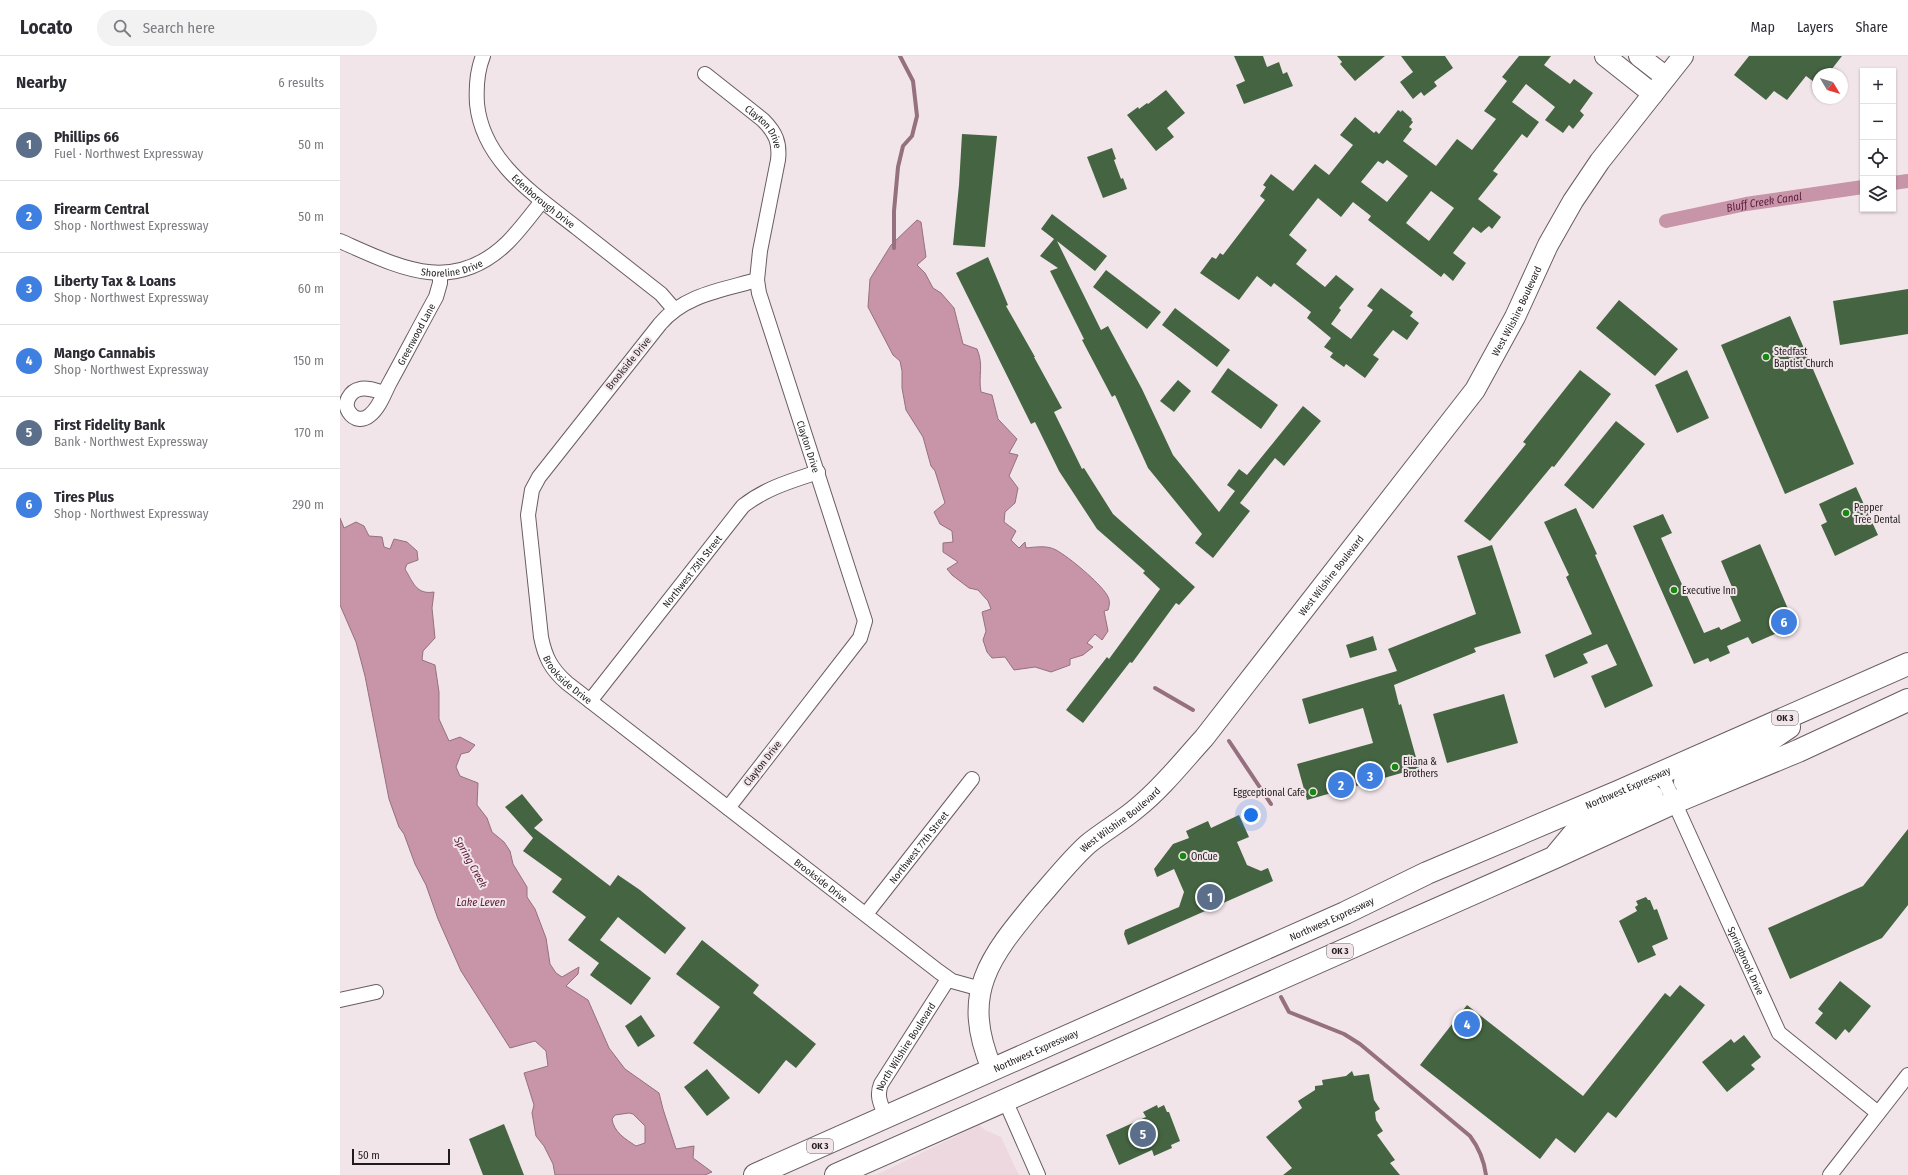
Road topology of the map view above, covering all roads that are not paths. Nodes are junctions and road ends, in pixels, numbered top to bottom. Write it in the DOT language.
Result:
graph roads {
  1 [pos="483,56"];
  2 [pos="1605,56"];
  3 [pos="1639,56"];
  4 [pos="1682,56"];
  5 [pos="705,74"];
  6 [pos="1666,77"];
  7 [pos="1653,94"];
  8 [pos="542,201"];
  9 [pos="340,241"];
  10 [pos="440,274"];
  11 [pos="757,280"];
  12 [pos="674,309"];
  13 [pos="384,393"];
  14 [pos="818,472"];
  15 [pos="1908,664"];
  16 [pos="1907,700"];
  17 [pos="590,701"];
  18 [pos="972,779"];
  19 [pos="1668,788"];
  20 [pos="728,808"];
  21 [pos="866,914"];
  22 [pos="948,979"];
  23 [pos="981,989"];
  24 [pos="376,992"];
  25 [pos="340,1000"];
  26 [pos="992,1069"];
  27 [pos="1908,1075"];
  28 [pos="1005,1100"];
  29 [pos="1878,1113"];
  30 [pos="886,1117"];
  31 [pos="755,1175"];
  32 [pos="836,1175"];
  33 [pos="1038,1175"];
  34 [pos="1830,1175"];
  1 -- 8 [label="street, Edenborough Drive"];
  2 -- 7 [label="main road"];
  3 -- 6 [label="main road"];
  4 -- 6 [label="main road, West Wilshire Boulevard"];
  5 -- 11 [label="street, Clayton Drive"];
  6 -- 7 [label="main road, West Wilshire Boulevard"];
  7 -- 23 [label="main road, West Wilshire Boulevard"];
  8 -- 10 [label="street, Shoreline Drive"];
  8 -- 12 [label="street, Edenborough Drive"];
  9 -- 10 [label="street, Shoreline Drive"];
  10 -- 13 [label="street, Greenwood Lane"];
  11 -- 12 [label="street, Brookside Drive"];
  11 -- 14 [label="street, Clayton Drive"];
  12 -- 17 [label="street, Brookside Drive"];
  14 -- 17 [label="street, Northwest 75th Street"];
  14 -- 20 [label="street, Clayton Drive"];
  15 -- 19 [label="highway, Northwest Expressway / OK 3"];
  16 -- 19 [label="highway, Northwest Expressway / OK 3"];
  17 -- 20 [label="street, Brookside Drive"];
  18 -- 21 [label="street, Northwest 77th Street"];
  19 -- 26 [label="highway, Northwest Expressway / OK 3"];
  19 -- 28 [label="highway, Northwest Expressway / OK 3"];
  19 -- 29 [label="street, Springbrook Drive"];
  20 -- 21 [label="street, Brookside Drive"];
  21 -- 22 [label="street, Brookside Drive"];
  22 -- 23 [label="street, Brookside Drive"];
  22 -- 30 [label="street, North Wilshire Boulevard"];
  23 -- 26 [label="main road, West Wilshire Boulevard"];
  24 -- 25 [label="street"];
  26 -- 28 [label="highway"];
  26 -- 30 [label="highway, Northwest Expressway / OK 3"];
  27 -- 29 [label="street"];
  28 -- 32 [label="highway, Northwest Expressway / OK 3"];
  28 -- 33 [label="street"];
  29 -- 34 [label="street"];
  30 -- 31 [label="highway, Northwest Expressway / OK 3"];
}
